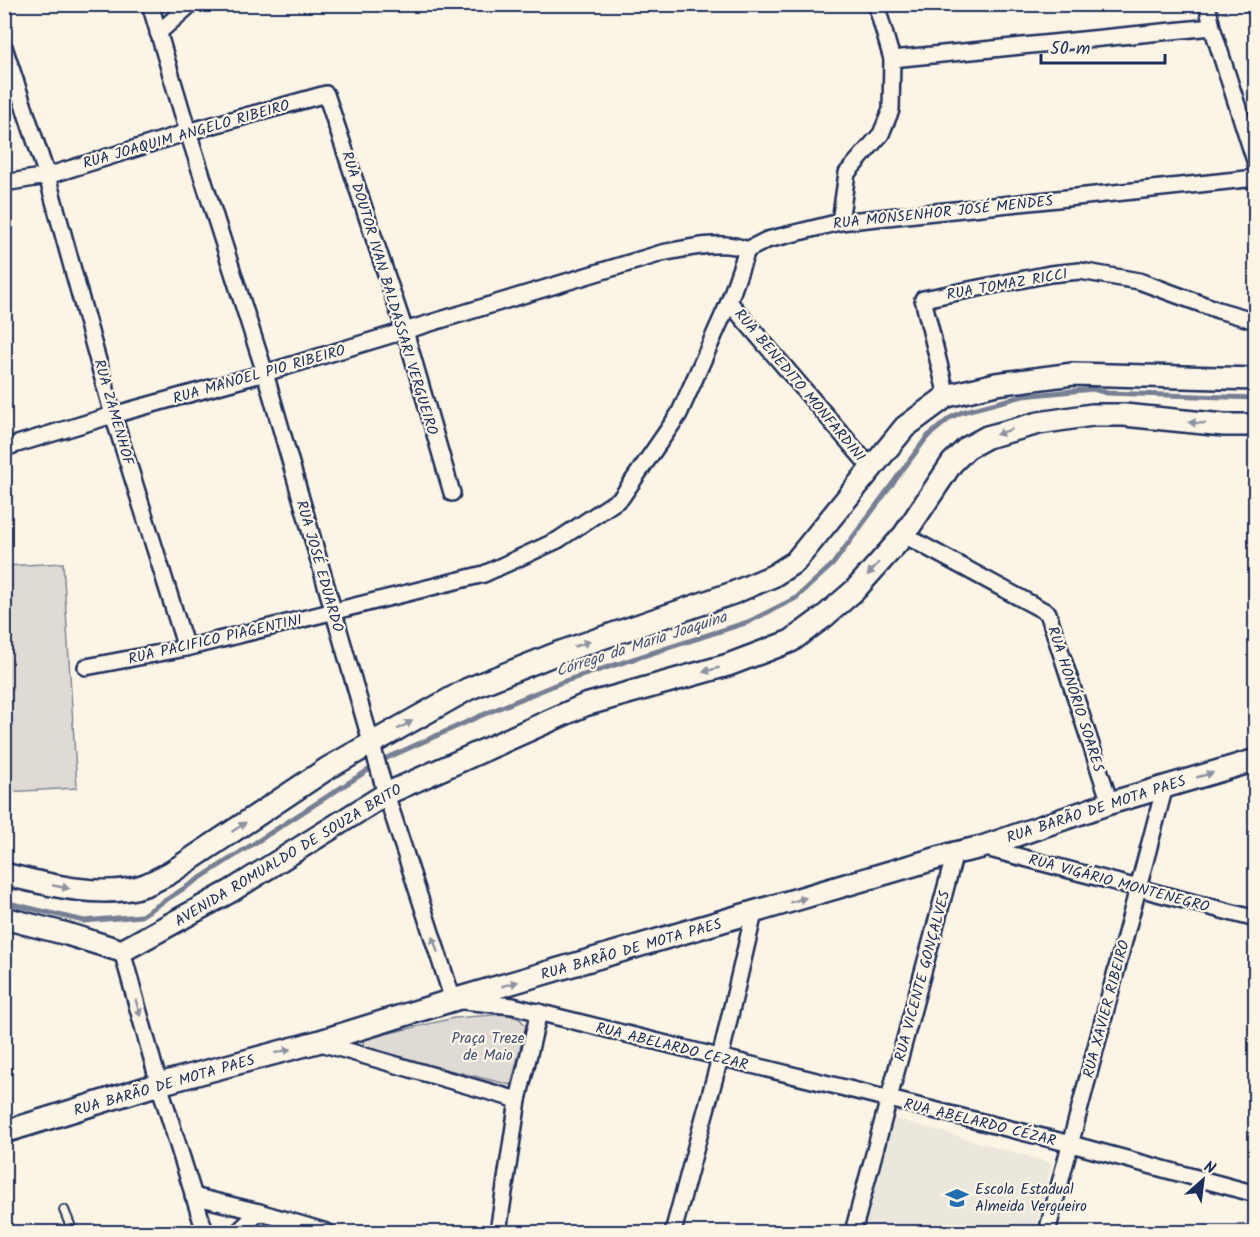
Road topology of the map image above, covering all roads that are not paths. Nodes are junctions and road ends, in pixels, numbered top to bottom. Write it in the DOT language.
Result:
graph roads {
  1 [pos="150,4"];
  2 [pos="191,4"];
  3 [pos="876,4"];
  4 [pos="1207,4"];
  5 [pos="1212,27"];
  6 [pos="158,33"];
  7 [pos="4,47"];
  8 [pos="892,59"];
  9 [pos="326,94"];
  10 [pos="188,132"];
  11 [pos="1256,164"];
  12 [pos="47,176"];
  13 [pos="1256,178"];
  14 [pos="4,183"];
  15 [pos="840,222"];
  16 [pos="747,250"];
  17 [pos="729,302"];
  18 [pos="1256,321"];
  19 [pos="405,331"];
  20 [pos="265,373"];
  21 [pos="1256,379"];
  22 [pos="947,396"];
  23 [pos="114,415"];
  24 [pos="1256,425"];
  25 [pos="4,448"];
  26 [pos="871,468"];
  27 [pos="452,493"];
  28 [pos="904,535"];
  29 [pos="333,612"];
  30 [pos="186,648"];
  31 [pos="86,667"];
  32 [pos="372,744"];
  33 [pos="1256,760"];
  34 [pos="1165,786"];
  35 [pos="387,794"];
  36 [pos="1110,803"];
  37 [pos="982,847"];
  38 [pos="955,853"];
  39 [pos="4,874"];
  40 [pos="1138,888"];
  41 [pos="754,913"];
  42 [pos="4,918"];
  43 [pos="1256,919"];
  44 [pos="122,951"];
  45 [pos="453,1000"];
  46 [pos="539,1012"];
  47 [pos="317,1042"];
  48 [pos="720,1058"];
  49 [pos="159,1084"];
  50 [pos="518,1100"];
  51 [pos="889,1100"];
  52 [pos="4,1132"];
  53 [pos="1071,1144"];
  54 [pos="1256,1194"];
  55 [pos="193,1196"];
  56 [pos="64,1210"];
  57 [pos="259,1212"];
  58 [pos="73,1233"];
  59 [pos="205,1233"];
  60 [pos="238,1233"];
  61 [pos="327,1233"];
  62 [pos="498,1233"];
  63 [pos="673,1233"];
  64 [pos="853,1233"];
  65 [pos="1047,1233"];
  1 -- 6 [label="street, RUA JOSÉ EDUARDO"];
  2 -- 6 [label="street"];
  3 -- 8 [label="street"];
  4 -- 5 [label="street"];
  5 -- 8 [label="street"];
  5 -- 11 [label="street"];
  6 -- 10 [label="street, RUA JOSÉ EDUARDO"];
  7 -- 12 [label="street, RUA ZAMENHOF"];
  8 -- 15 [label="street"];
  9 -- 10 [label="street, RUA JOAQUIM ANGELO RIBEIRO"];
  9 -- 19 [label="street, RUA DOUTOR IVAN BALDASSARI VERGUEIRO"];
  10 -- 12 [label="street, RUA JOAQUIM ANGELO RIBEIRO"];
  10 -- 20 [label="street, RUA JOSÉ EDUARDO"];
  12 -- 14 [label="street, RUA JOAQUIM ANGELO RIBEIRO"];
  12 -- 23 [label="street, RUA ZAMENHOF"];
  13 -- 15 [label="street, RUA MONSENHOR JOSÉ MENDES"];
  15 -- 16 [label="street, RUA MONSENHOR JOSÉ MENDES"];
  16 -- 17 [label="street"];
  16 -- 19 [label="street, RUA MANOEL PIO RIBEIRO"];
  17 -- 26 [label="street, RUA BENEDITO MONFARDINI"];
  17 -- 29 [label="street, RUA PACIFICO PIAGENTINI"];
  18 -- 22 [label="street, RUA TOMAZ RICCI"];
  19 -- 20 [label="street, RUA MANOEL PIO RIBEIRO"];
  19 -- 27 [label="street, RUA DOUTOR IVAN BALDASSARI VERGUEIRO"];
  20 -- 23 [label="street, RUA MANOEL PIO RIBEIRO"];
  20 -- 29 [label="street, RUA JOSÉ EDUARDO"];
  21 -- 22 [label="main road"];
  22 -- 26 [label="main road"];
  23 -- 25 [label="street, RUA MANOEL PIO RIBEIRO"];
  23 -- 30 [label="street, RUA ZAMENHOF"];
  24 -- 28 [label="main road, AVENIDA ROMUALDO DE SOUZA BRITO, one-way"];
  32 -- 26 [label="main road, one-way"];
  28 -- 35 [label="main road, AVENIDA ROMUALDO DE SOUZA BRITO, one-way"];
  28 -- 36 [label="street, RUA HONÓRIO SOARES"];
  29 -- 30 [label="street, RUA PACIFICO PIAGENTINI"];
  29 -- 32 [label="street, RUA JOSÉ EDUARDO"];
  30 -- 31 [label="street, RUA PACIFICO PIAGENTINI"];
  32 -- 35 [label="street, RUA JOSÉ EDUARDO"];
  39 -- 32 [label="main road, one-way"];
  34 -- 33 [label="main road, RUA BARÃO DE MOTA PAES, one-way"];
  34 -- 36 [label="main road, RUA BARÃO DE MOTA PAES"];
  34 -- 40 [label="street, RUA XAVIER RIBEIRO"];
  35 -- 44 [label="main road, AVENIDA ROMUALDO DE SOUZA BRITO"];
  45 -- 35 [label="street, RUA JOSÉ EDUARDO, one-way"];
  36 -- 37 [label="main road, RUA BARÃO DE MOTA PAES"];
  37 -- 38 [label="main road, RUA BARÃO DE MOTA PAES"];
  37 -- 40 [label="street, RUA VIGÁRIO MONTENEGRO"];
  41 -- 38 [label="main road, RUA BARÃO DE MOTA PAES, one-way"];
  38 -- 51 [label="street, RUA VICENTE GONÇALVES"];
  40 -- 43 [label="street, RUA VIGÁRIO MONTENEGRO"];
  40 -- 53 [label="street, RUA XAVIER RIBEIRO"];
  45 -- 41 [label="main road, RUA BARÃO DE MOTA PAES, one-way"];
  41 -- 48 [label="street"];
  42 -- 44 [label="main road"];
  44 -- 49 [label="street, one-way"];
  45 -- 46 [label="street, RUA ABELARDO CEZAR"];
  45 -- 47 [label="main road, RUA BARÃO DE MOTA PAES"];
  46 -- 48 [label="street, RUA ABELARDO CEZAR"];
  46 -- 50 [label="street"];
  49 -- 47 [label="main road, RUA BARÃO DE MOTA PAES, one-way"];
  47 -- 50 [label="street"];
  48 -- 51 [label="street, RUA ABELARDO CEZAR"];
  48 -- 63 [label="street"];
  49 -- 52 [label="main road, RUA BARÃO DE MOTA PAES"];
  49 -- 55 [label="street"];
  50 -- 62 [label="street"];
  51 -- 53 [label="street, RUA ABELARDO CÉZAR"];
  51 -- 64 [label="street, RUA VICENTE GONÇALVES"];
  53 -- 54 [label="street"];
  53 -- 65 [label="street, RUA XAVIER RIBEIRO"];
  55 -- 57 [label="street"];
  55 -- 59 [label="street"];
  56 -- 58 [label="lane"];
  57 -- 60 [label="street"];
  57 -- 61 [label="street"];
}
